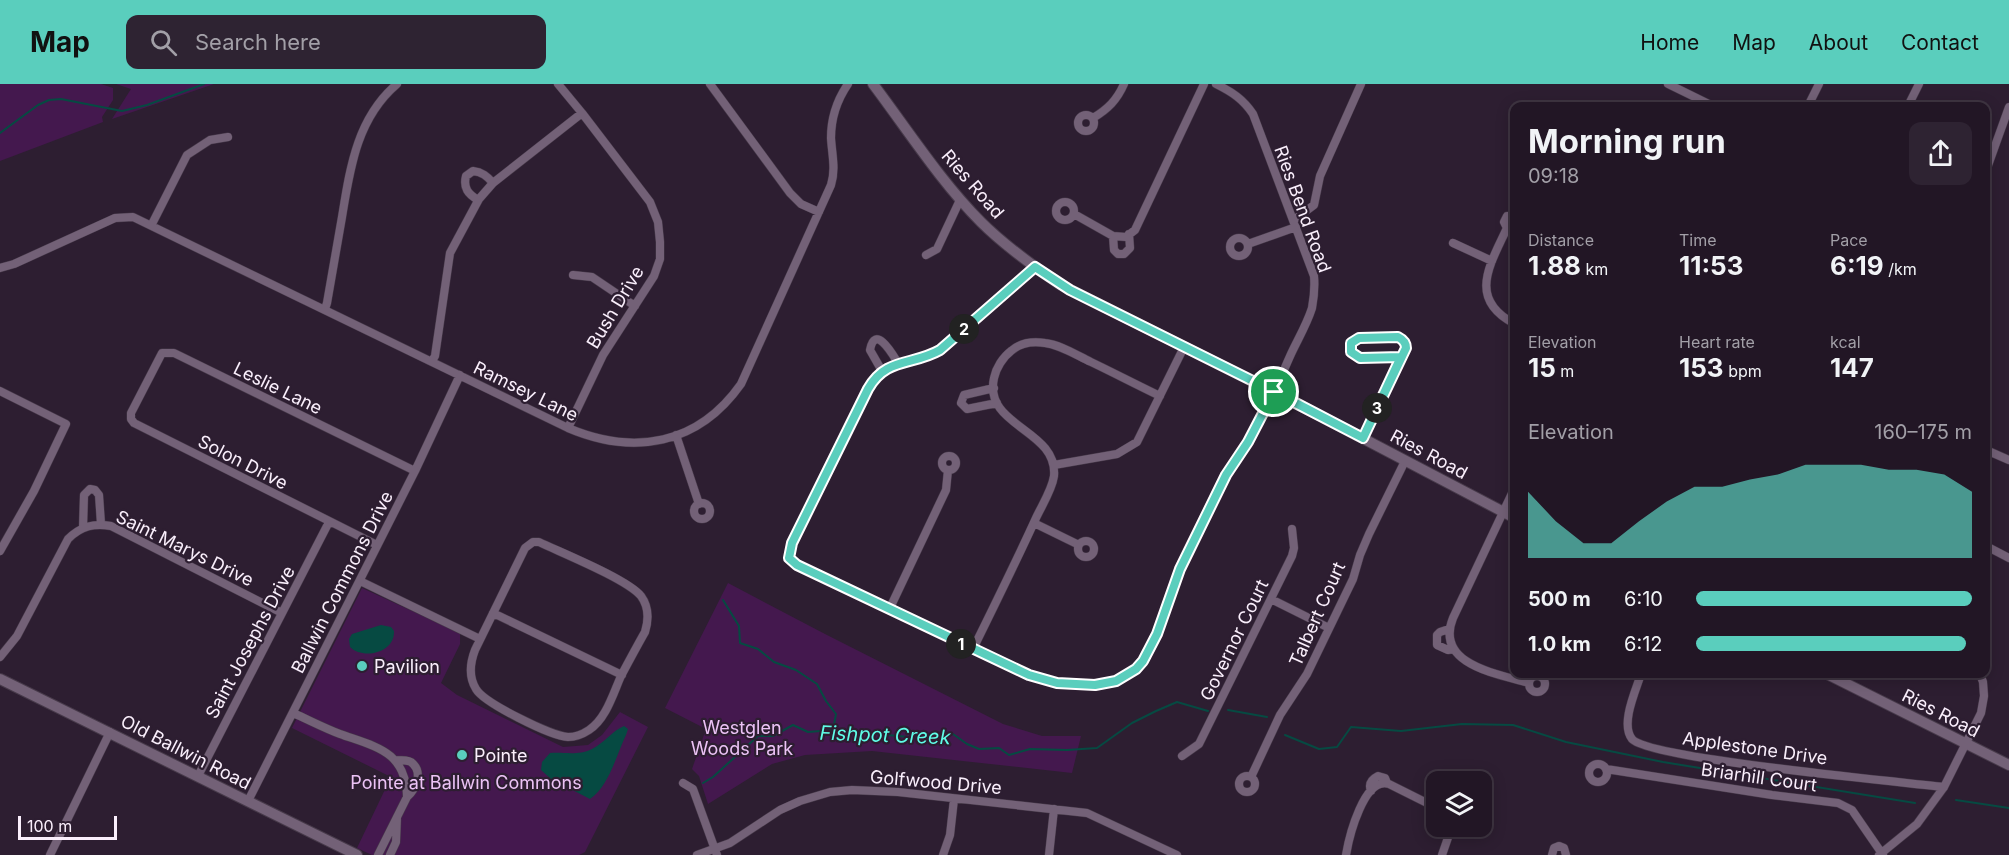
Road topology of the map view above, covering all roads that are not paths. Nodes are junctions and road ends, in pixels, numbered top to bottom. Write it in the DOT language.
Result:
graph roads {
  1 [pos="398,84"];
  2 [pos="558,84"];
  3 [pos="710,84"];
  4 [pos="848,84"];
  5 [pos="873,84"];
  6 [pos="1125,84"];
  7 [pos="1204,84"];
  8 [pos="1216,84"];
  9 [pos="1361,84"];
  10 [pos="1668,84"];
  11 [pos="1819,84"];
  12 [pos="1918,84"];
  13 [pos="1705,102"];
  14 [pos="1810,102"];
  15 [pos="1910,102"];
  16 [pos="2009,106"];
  17 [pos="582,112"];
  18 [pos="1093,118"];
  19 [pos="228,137"];
  20 [pos="1990,160"];
  21 [pos="493,183"];
  22 [pos="478,200"];
  23 [pos="960,200"];
  24 [pos="819,212"];
  25 [pos="1074,214"];
  26 [pos="1510,215"];
  27 [pos="1295,223"];
  28 [pos="152,224"];
  29 [pos="1510,227"];
  30 [pos="1510,230"];
  31 [pos="1129,234"];
  32 [pos="1113,236"];
  33 [pos="1453,243"];
  34 [pos="1248,244"];
  35 [pos="926,255"];
  36 [pos="1491,261"];
  37 [pos="1035,267"];
  38 [pos="0,268"];
  39 [pos="573,275"];
  40 [pos="635,306"];
  41 [pos="325,309"];
  42 [pos="1510,322"];
  43 [pos="1184,347"];
  44 [pos="1401,357"];
  45 [pos="432,362"];
  46 [pos="898,363"];
  47 [pos="882,371"];
  48 [pos="460,375"];
  49 [pos="145,387"];
  50 [pos="993,388"];
  51 [pos="0,391"];
  52 [pos="1274,392"];
  53 [pos="1160,396"];
  54 [pos="997,403"];
  55 [pos="568,428"];
  56 [pos="676,435"];
  57 [pos="1363,438"];
  58 [pos="1990,452"];
  59 [pos="2009,460"];
  60 [pos="1405,461"];
  61 [pos="1054,465"];
  62 [pos="948,470"];
  63 [pos="415,471"];
  64 [pos="1510,497"];
  65 [pos="699,504"];
  66 [pos="1503,512"];
  67 [pos="1510,516"];
  68 [pos="329,522"];
  69 [pos="1034,523"];
  70 [pos="101,525"];
  71 [pos="83,528"];
  72 [pos="1292,529"];
  73 [pos="376,545"];
  74 [pos="1079,545"];
  75 [pos="1990,548"];
  76 [pos="0,551"];
  77 [pos="2009,558"];
  78 [pos="360,581"];
  79 [pos="1271,599"];
  80 [pos="888,610"];
  81 [pos="282,613"];
  82 [pos="493,613"];
  83 [pos="1329,628"];
  84 [pos="1449,629"];
  85 [pos="480,639"];
  86 [pos="973,649"];
  87 [pos="1454,649"];
  88 [pos="0,657"];
  89 [pos="622,675"];
  90 [pos="1510,677"];
  91 [pos="1513,678"];
  92 [pos="1640,678"];
  93 [pos="1835,678"];
  94 [pos="1982,678"];
  95 [pos="0,679"];
  96 [pos="1529,683"];
  97 [pos="293,713"];
  98 [pos="110,732"];
  99 [pos="1964,744"];
  100 [pos="1182,756"];
  101 [pos="396,760"];
  102 [pos="2009,765"];
  103 [pos="1606,769"];
  104 [pos="198,776"];
  105 [pos="1251,777"];
  106 [pos="683,783"];
  107 [pos="1944,787"];
  108 [pos="407,797"];
  109 [pos="954,799"];
  110 [pos="248,801"];
  111 [pos="1426,802"];
  112 [pos="1054,809"];
  113 [pos="397,816"];
  114 [pos="1449,837"];
  115 [pos="716,852"];
  116 [pos="1163,852"];
  117 [pos="1882,854"];
  118 [pos="50,855"];
  119 [pos="357,855"];
  120 [pos="378,855"];
  121 [pos="390,855"];
  122 [pos="697,855"];
  123 [pos="943,855"];
  124 [pos="1049,855"];
  125 [pos="1177,855"];
  126 [pos="1346,855"];
  127 [pos="1442,855"];
  128 [pos="1552,855"];
  129 [pos="1566,855"];
  1 -- 41 [label="street"];
  2 -- 17 [label="street, Bush Drive"];
  3 -- 24 [label="street"];
  4 -- 24 [label="street, Ramsey Lane"];
  5 -- 23 [label="street, Ries Road"];
  6 -- 18 [label="street"];
  7 -- 31 [label="street"];
  8 -- 27 [label="street, Ries Bend Road"];
  9 -- 27 [label="street"];
  10 -- 13 [label="street"];
  11 -- 14 [label="street"];
  12 -- 15 [label="street"];
  16 -- 20 [label="street"];
  17 -- 21 [label="street"];
  17 -- 40 [label="street, Bush Drive"];
  19 -- 28 [label="street"];
  21 -- 22 [label="street"];
  21 -- 22 [label="street"];
  22 -- 45 [label="street"];
  23 -- 35 [label="street"];
  23 -- 37 [label="street, Ries Road"];
  24 -- 56 [label="street, Ramsey Lane"];
  25 -- 32 [label="street"];
  26 -- 29 [label="street"];
  27 -- 34 [label="street"];
  27 -- 52 [label="street, Ries Bend Road"];
  28 -- 38 [label="street, Ramsey Lane"];
  28 -- 41 [label="street, Ramsey Lane"];
  30 -- 36 [label="street"];
  31 -- 32 [label="street"];
  31 -- 32 [label="street"];
  33 -- 36 [label="street"];
  36 -- 42 [label="street"];
  37 -- 43 [label="street, Ries Road"];
  37 -- 46 [label="street"];
  39 -- 40 [label="street"];
  40 -- 55 [label="street, Bush Drive"];
  41 -- 45 [label="street, Ramsey Lane"];
  43 -- 52 [label="street, Ries Road"];
  43 -- 53 [label="street"];
  44 -- 44 [label="street"];
  44 -- 57 [label="street"];
  45 -- 48 [label="street, Ramsey Lane"];
  46 -- 47 [label="street"];
  46 -- 47 [label="street"];
  47 -- 80 [label="street, Ries Bend Road"];
  48 -- 55 [label="street, Ramsey Lane"];
  48 -- 63 [label="street, Ballwin Commons Drive"];
  49 -- 63 [label="street, Leslie Lane"];
  49 -- 68 [label="street, Solon Drive"];
  50 -- 53 [label="street"];
  50 -- 54 [label="street"];
  50 -- 54 [label="street"];
  51 -- 76 [label="street"];
  52 -- 57 [label="street, Ries Road"];
  52 -- 86 [label="street, Ries Bend Road"];
  53 -- 61 [label="street"];
  54 -- 61 [label="street"];
  55 -- 56 [label="street, Ramsey Lane"];
  56 -- 65 [label="street"];
  57 -- 60 [label="street, Ries Road"];
  58 -- 59 [label="street"];
  60 -- 66 [label="street, Ries Road"];
  60 -- 83 [label="street, Talbert Court"];
  61 -- 69 [label="street"];
  62 -- 80 [label="street"];
  63 -- 73 [label="street, Ballwin Commons Drive"];
  64 -- 66 [label="street"];
  66 -- 67 [label="street, Ries Road"];
  66 -- 84 [label="street"];
  68 -- 73 [label="street, Solon Drive"];
  68 -- 81 [label="street, Saint Josephs Drive"];
  69 -- 74 [label="street"];
  69 -- 86 [label="street"];
  70 -- 71 [label="street, Saint Marys Drive"];
  70 -- 71 [label="street, Saint Marys Drive"];
  70 -- 81 [label="street, Saint Marys Drive"];
  71 -- 88 [label="street"];
  72 -- 79 [label="street, Governor Court"];
  73 -- 78 [label="street, Ballwin Commons Drive"];
  75 -- 77 [label="street"];
  78 -- 85 [label="street"];
  78 -- 97 [label="street, Ballwin Commons Drive"];
  79 -- 83 [label="street"];
  79 -- 100 [label="street, Governor Court"];
  80 -- 86 [label="street, Ries Bend Road"];
  81 -- 104 [label="street, Saint Josephs Drive"];
  82 -- 85 [label="street"];
  82 -- 89 [label="street"];
  82 -- 89 [label="street"];
  83 -- 105 [label="street, Talbert Court"];
  84 -- 87 [label="street"];
  84 -- 87 [label="street"];
  85 -- 89 [label="street"];
  87 -- 90 [label="street"];
  91 -- 96 [label="street"];
  92 -- 107 [label="street, Applestone Drive"];
  93 -- 99 [label="street, Ries Road"];
  94 -- 99 [label="street"];
  95 -- 98 [label="street, Old Ballwin Road"];
  97 -- 101 [label="street"];
  97 -- 110 [label="street, Ballwin Commons Drive"];
  98 -- 104 [label="street, Old Ballwin Road"];
  98 -- 118 [label="street"];
  99 -- 102 [label="street, Ries Road"];
  99 -- 107 [label="street"];
  101 -- 108 [label="street"];
  101 -- 108 [label="street"];
  103 -- 117 [label="street, Briarhill Court"];
  104 -- 110 [label="street, Old Ballwin Road"];
  106 -- 115 [label="street"];
  107 -- 117 [label="street"];
  108 -- 113 [label="street"];
  109 -- 112 [label="street, Golfwood Drive"];
  109 -- 115 [label="street, Golfwood Drive"];
  109 -- 123 [label="street"];
  110 -- 119 [label="street, Old Ballwin Road"];
  111 -- 126 [label="street"];
  112 -- 116 [label="street, Golfwood Drive"];
  112 -- 124 [label="street"];
  113 -- 120 [label="street"];
  113 -- 121 [label="street"];
  114 -- 127 [label="street"];
  115 -- 122 [label="street, Golfwood Drive"];
  116 -- 125 [label="street, Golfwood Drive"];
  128 -- 129 [label="street"];
}
